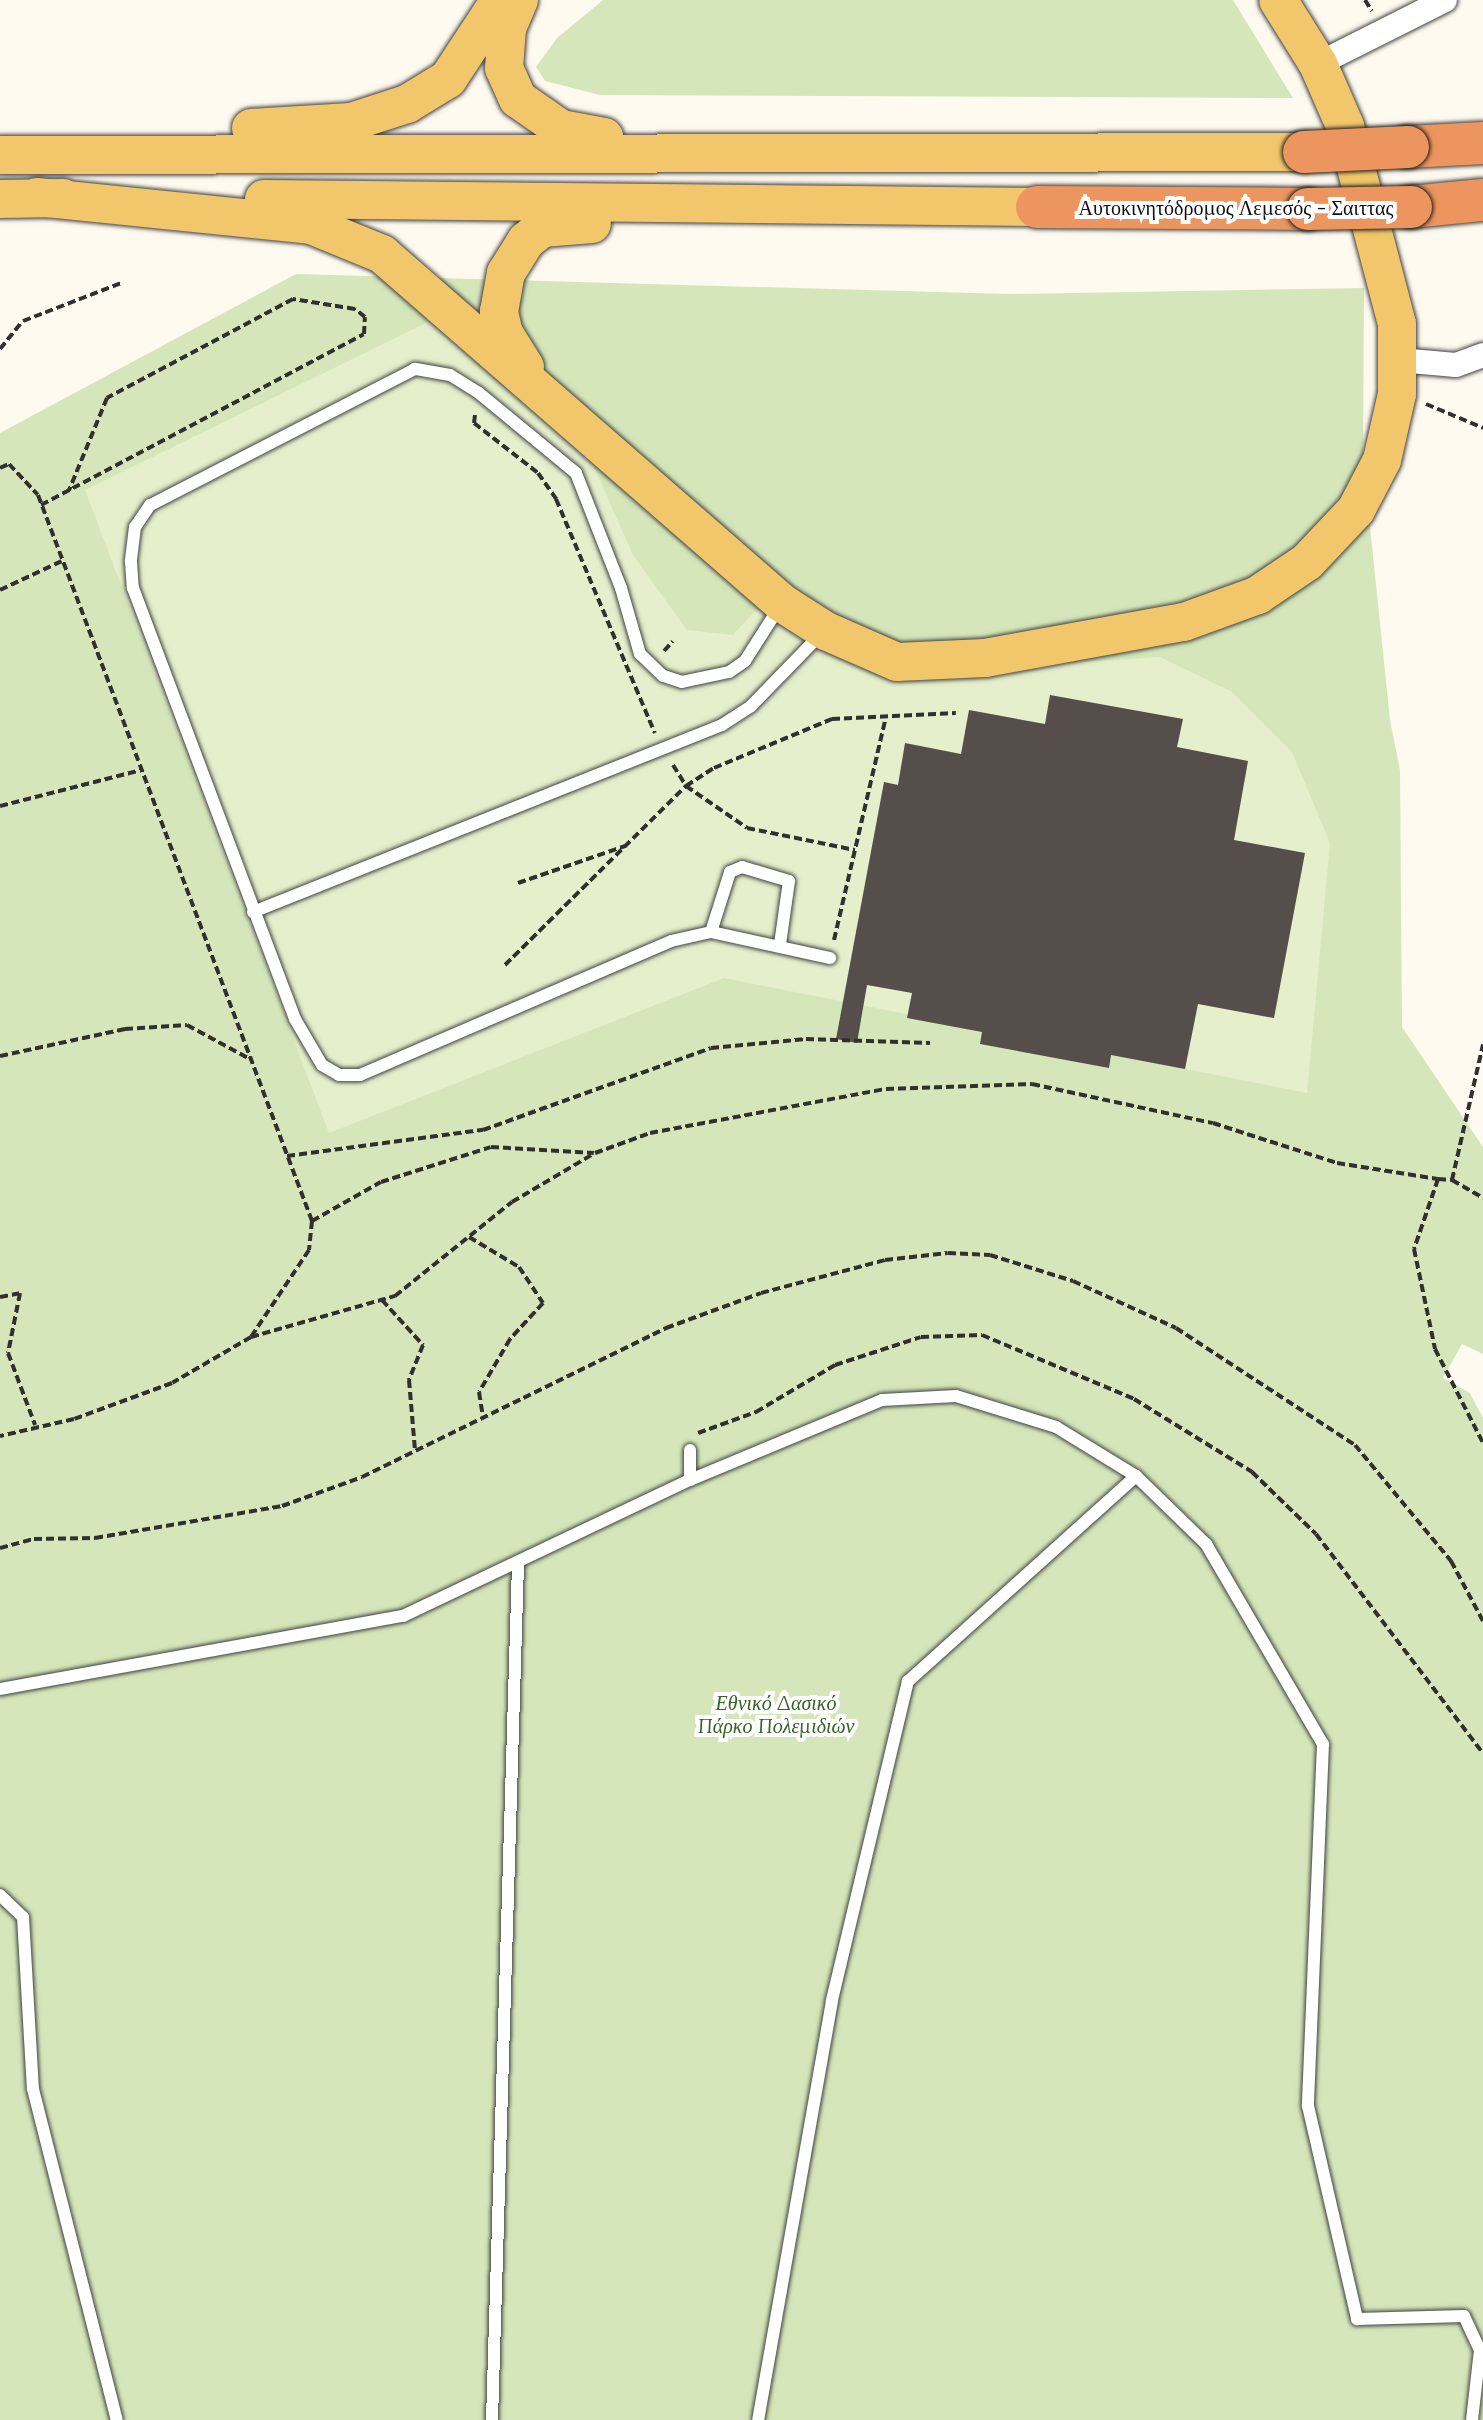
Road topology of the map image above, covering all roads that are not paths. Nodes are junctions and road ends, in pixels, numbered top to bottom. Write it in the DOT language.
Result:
graph roads {
  1 [pos="500,0"];
  2 [pos="519,0"];
  3 [pos="1278,0"];
  4 [pos="1445,0"];
  5 [pos="1318,64"];
  6 [pos="0,138"];
  7 [pos="1483,143"];
  8 [pos="942,150"];
  9 [pos="1304,152"];
  10 [pos="0,155"];
  11 [pos="18,198"];
  12 [pos="1483,200"];
  13 [pos="1037,207"];
  14 [pos="1483,355"];
  15 [pos="1398,377"];
  16 [pos="540,389"];
  17 [pos="782,603"];
  18 [pos="826,631"];
  19 [pos="253,912"];
  20 [pos="711,932"];
  21 [pos="780,944"];
  22 [pos="830,958"];
  23 [pos="690,1450"];
  24 [pos="1136,1476"];
  25 [pos="690,1480"];
  26 [pos="518,1562"];
  27 [pos="0,1689"];
  28 [pos="0,1895"];
  29 [pos="117,2420"];
  30 [pos="492,2420"];
  31 [pos="758,2420"];
  32 [pos="1472,2420"];
  1 -- 6 [label="main road"];
  2 -- 8 [label="main road"];
  3 -- 5 [label="main road"];
  4 -- 5 [label="street"];
  5 -- 15 [label="main road"];
  7 -- 9 [label="highway, bridge"];
  8 -- 9 [label="main road"];
  8 -- 10 [label="main road"];
  11 -- 13 [label="main road"];
  11 -- 16 [label="main road"];
  12 -- 13 [label="highway, Αυτοκινητόδρομος Λεμεσός - Σαιττας, bridge"];
  13 -- 16 [label="main road"];
  14 -- 15 [label="street"];
  15 -- 18 [label="main road"];
  16 -- 17 [label="main road"];
  17 -- 18 [label="main road"];
  17 -- 19 [label="lane"];
  18 -- 19 [label="lane"];
  19 -- 20 [label="lane"];
  20 -- 21 [label="lane"];
  20 -- 21 [label="lane"];
  21 -- 22 [label="lane"];
  23 -- 25 [label="lane"];
  24 -- 25 [label="lane"];
  24 -- 31 [label="lane"];
  24 -- 32 [label="lane"];
  25 -- 26 [label="lane"];
  26 -- 27 [label="lane"];
  26 -- 30 [label="lane"];
  28 -- 29 [label="lane"];
}
